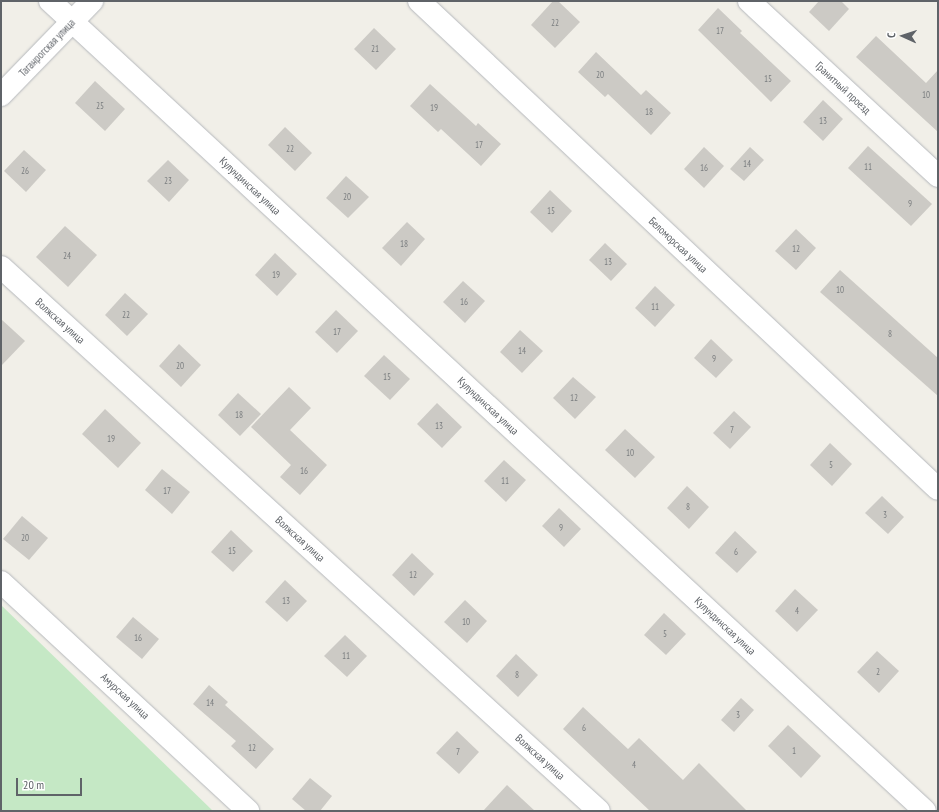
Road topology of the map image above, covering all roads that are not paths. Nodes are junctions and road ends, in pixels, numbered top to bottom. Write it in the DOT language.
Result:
graph roads {
  1 [pos="50,1"];
  2 [pos="92,1"];
  3 [pos="419,1"];
  4 [pos="749,1"];
  5 [pos="72,21"];
  6 [pos="1,95"];
  7 [pos="938,176"];
  8 [pos="1,267"];
  9 [pos="938,489"];
  10 [pos="1,582"];
  11 [pos="248,811"];
  12 [pos="599,811"];
  13 [pos="925,811"];
  1 -- 5 [label="street, Кулундинская улица"];
  2 -- 5 [label="street, Таганрогская улица"];
  3 -- 9 [label="street, Беломорская улица"];
  4 -- 7 [label="street, Гранитный проезд"];
  5 -- 6 [label="street, Таганрогская улица"];
  5 -- 13 [label="street, Кулундинская улица"];
  8 -- 12 [label="street, Волжская улица"];
  10 -- 11 [label="street, Амурская улица"];
}
